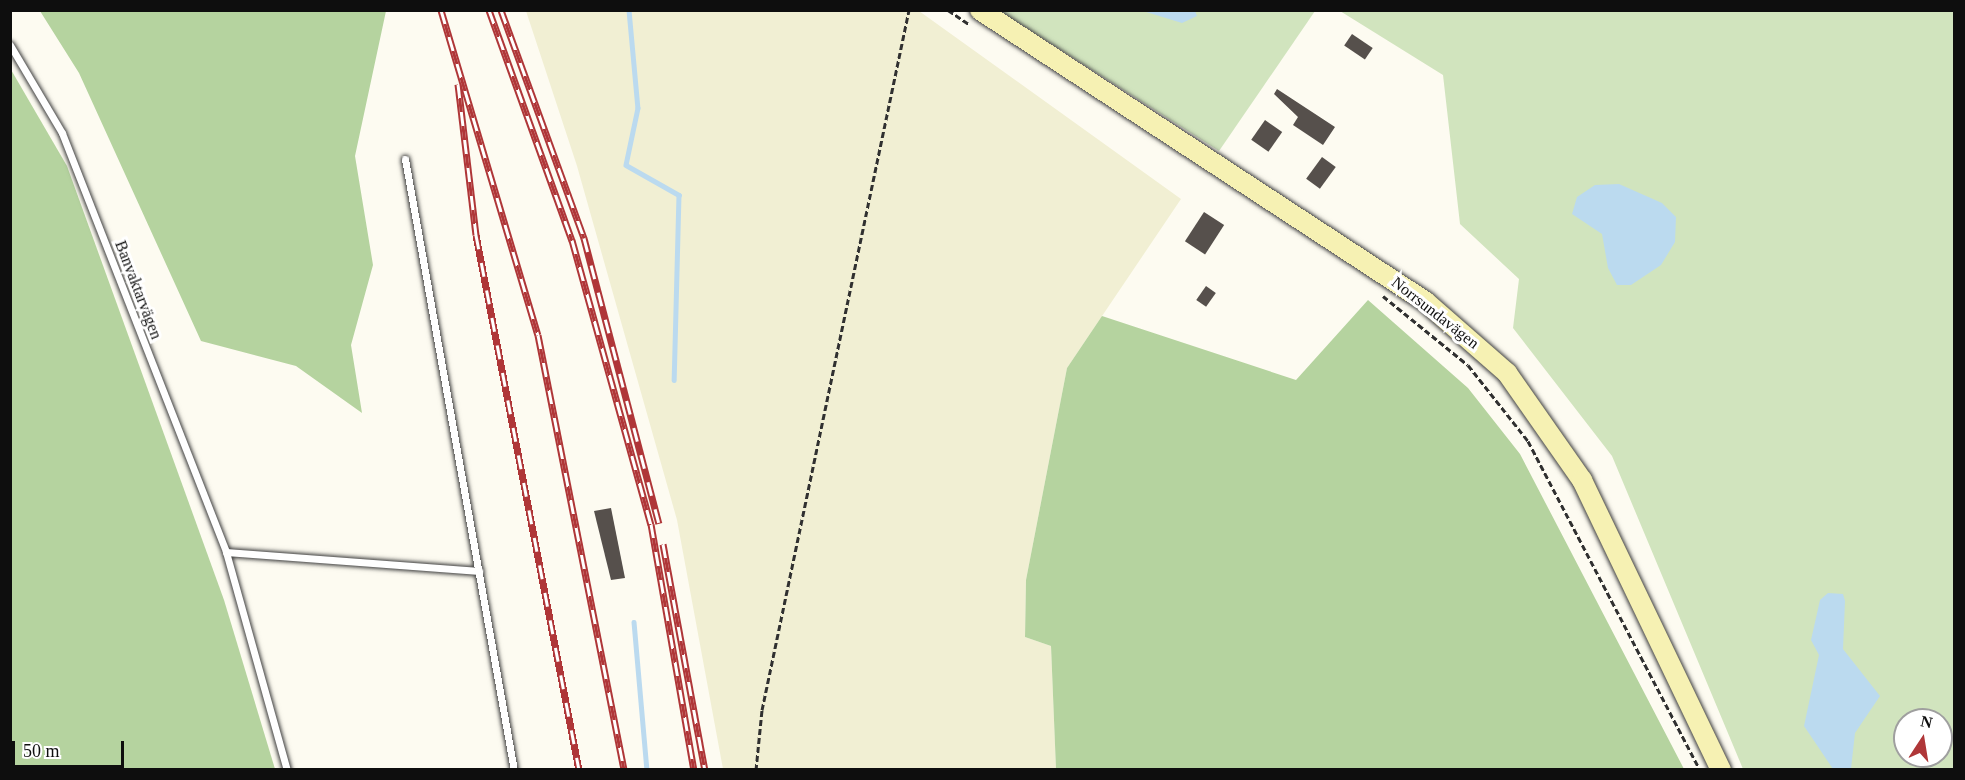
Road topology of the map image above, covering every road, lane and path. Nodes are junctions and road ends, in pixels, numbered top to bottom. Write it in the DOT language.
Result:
graph roads {
  1 [pos="909,10"];
  2 [pos="948,10"];
  3 [pos="979,20"];
  4 [pos="10,45"];
  5 [pos="405,159"];
  6 [pos="1376,290"];
  7 [pos="226,552"];
  8 [pos="478,571"];
  9 [pos="287,770"];
  10 [pos="514,770"];
  11 [pos="756,770"];
  12 [pos="1700,770"];
  13 [pos="1721,770"];
  1 -- 11 [label="path"];
  2 -- 3 [label="path"];
  3 -- 13 [label="street, Norrsundavägen"];
  4 -- 7 [label="lane, Banvaktarvägen"];
  5 -- 8 [label="lane"];
  6 -- 12 [label="path"];
  7 -- 8 [label="lane"];
  7 -- 9 [label="lane, Banvaktarvägen"];
  8 -- 10 [label="lane"];
}
